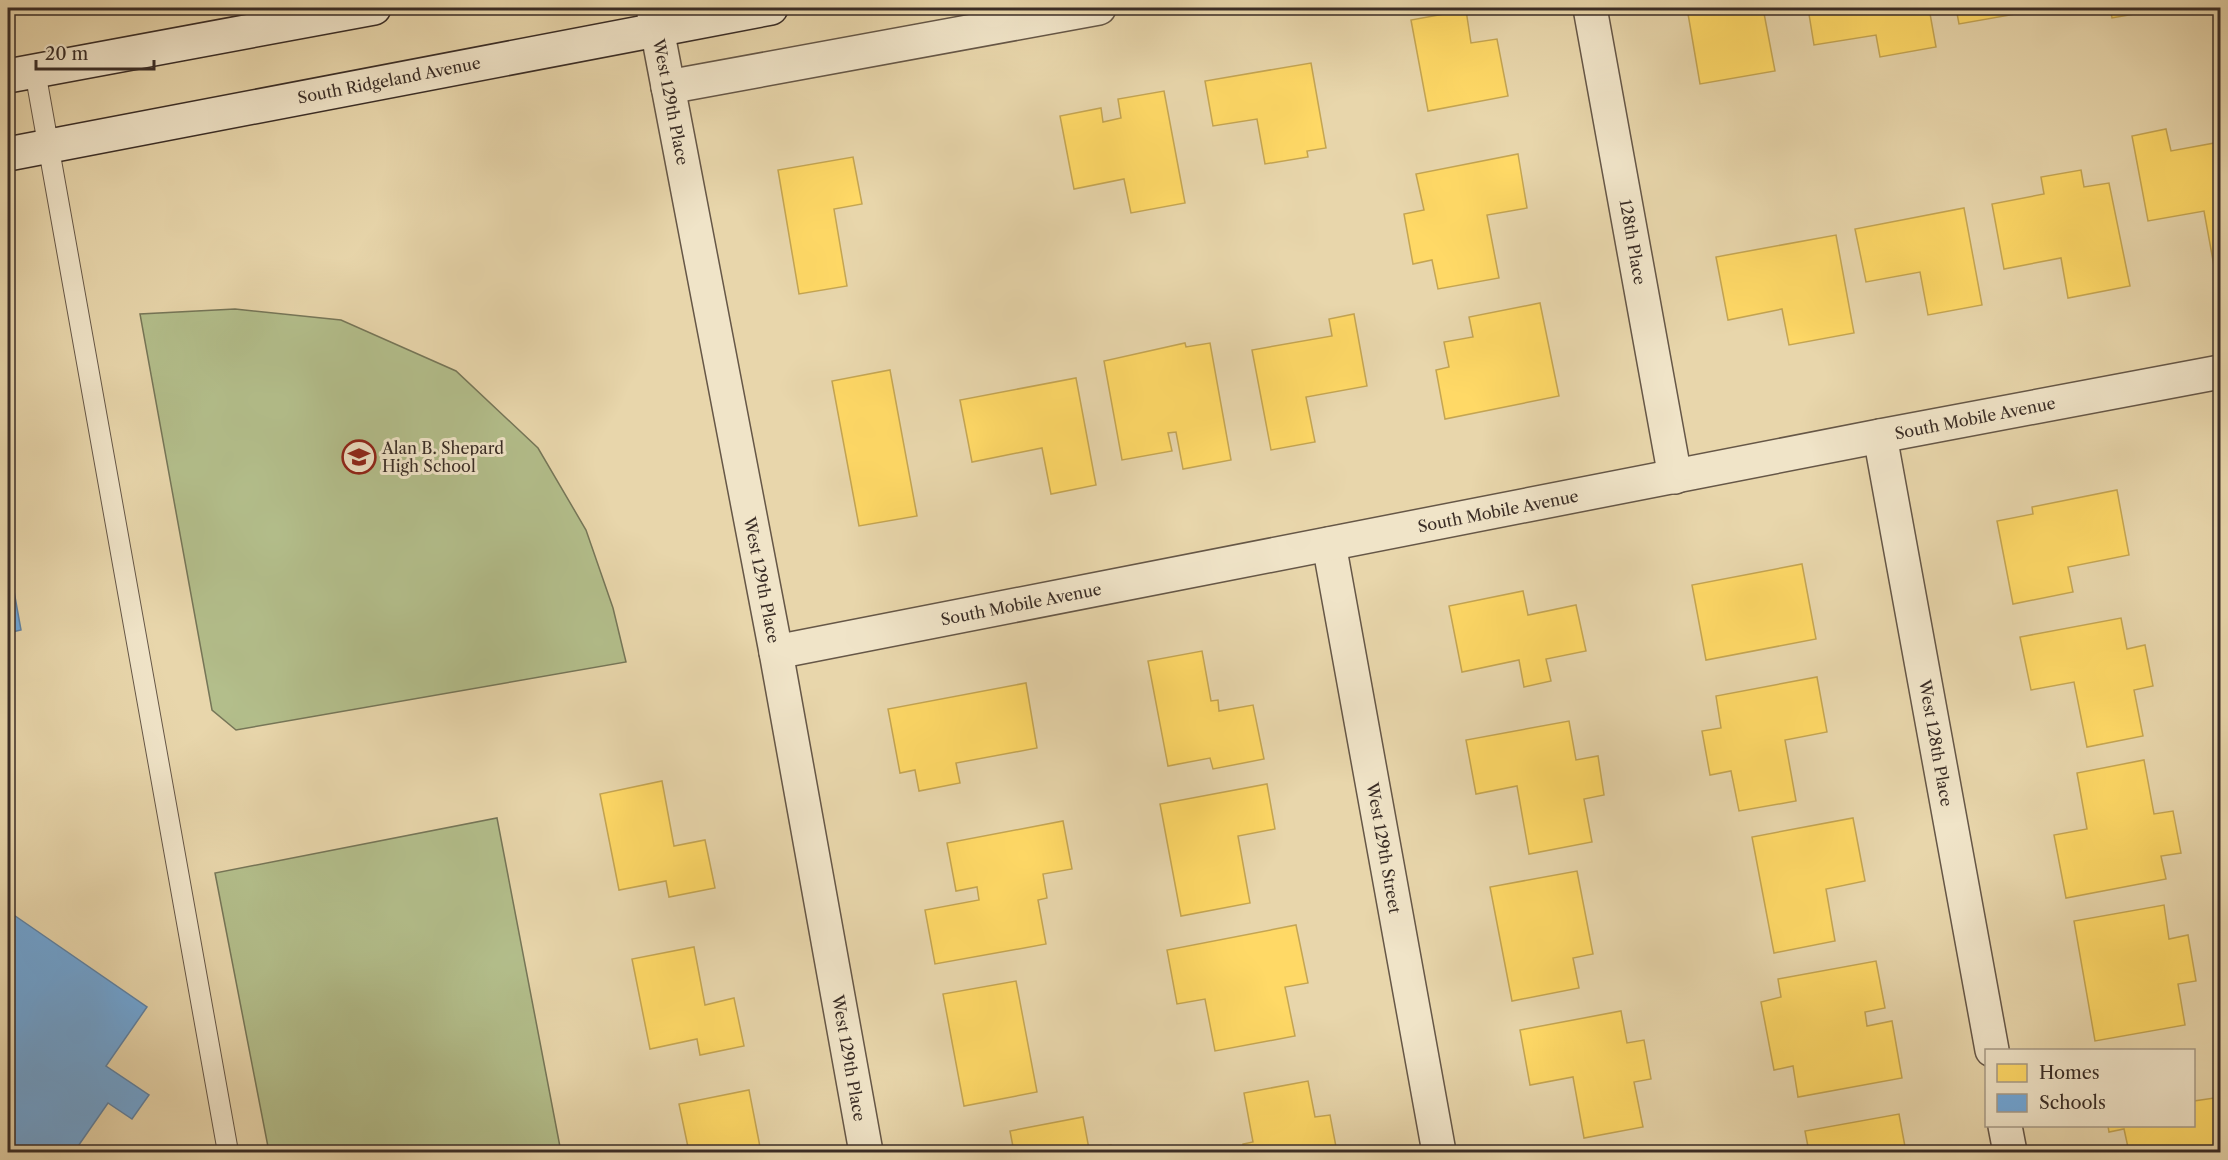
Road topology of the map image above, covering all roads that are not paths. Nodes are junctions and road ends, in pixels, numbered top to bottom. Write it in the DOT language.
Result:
graph roads {
  1 [pos="374,8"];
  2 [pos="771,8"];
  3 [pos="1099,8"];
  4 [pos="1590,8"];
  5 [pos="655,18"];
  6 [pos="21,74"];
  7 [pos="668,87"];
  8 [pos="50,146"];
  9 [pos="8,154"];
  10 [pos="2220,372"];
  11 [pos="1880,436"];
  12 [pos="1675,477"];
  13 [pos="1329,544"];
  14 [pos="776,652"];
  15 [pos="1992,1049"];
  16 [pos="2005,1127"];
  17 [pos="228,1152"];
  18 [pos="866,1152"];
  19 [pos="1439,1152"];
  20 [pos="2010,1152"];
  1 -- 6 [label="street"];
  2 -- 5 [label="street, South Ridgeland Avenue"];
  3 -- 7 [label="street"];
  4 -- 12 [label="street, 128th Place"];
  5 -- 7 [label="street, West 129th Place"];
  5 -- 8 [label="street, South Ridgeland Avenue"];
  6 -- 8 [label="lane"];
  7 -- 14 [label="street, West 129th Place"];
  8 -- 9 [label="street, South Ridgeland Avenue"];
  8 -- 17 [label="lane"];
  10 -- 11 [label="street, South Mobile Avenue"];
  11 -- 12 [label="street, South Mobile Avenue"];
  11 -- 15 [label="street, West 128th Place"];
  12 -- 13 [label="street, South Mobile Avenue"];
  13 -- 14 [label="street, South Mobile Avenue"];
  13 -- 19 [label="street, West 129th Street"];
  14 -- 18 [label="street, West 129th Place"];
  16 -- 20 [label="street"];
}
